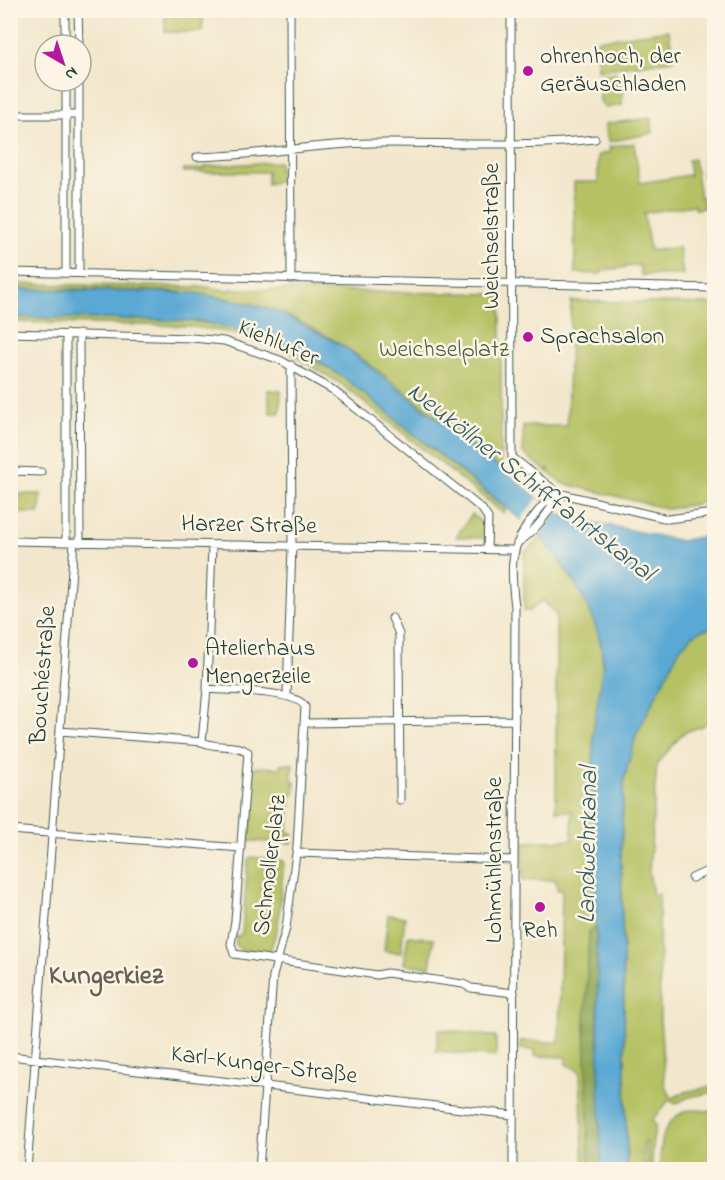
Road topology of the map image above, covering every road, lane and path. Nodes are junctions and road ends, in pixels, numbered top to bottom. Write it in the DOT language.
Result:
graph roads {
  1 [pos="65,10"];
  2 [pos="78,10"];
  3 [pos="290,10"];
  4 [pos="511,10"];
  5 [pos="66,33"];
  6 [pos="79,33"];
  7 [pos="66,93"];
  8 [pos="79,93"];
  9 [pos="10,115"];
  10 [pos="66,115"];
  11 [pos="79,115"];
  12 [pos="596,139"];
  13 [pos="511,143"];
  14 [pos="291,150"];
  15 [pos="197,157"];
  16 [pos="10,272"];
  17 [pos="66,273"];
  18 [pos="79,273"];
  19 [pos="291,279"];
  20 [pos="512,285"];
  21 [pos="714,288"];
  22 [pos="10,333"];
  23 [pos="66,333"];
  24 [pos="79,334"];
  25 [pos="291,365"];
  26 [pos="10,471"];
  27 [pos="41,472"];
  28 [pos="558,493"];
  29 [pos="714,513"];
  30 [pos="10,541"];
  31 [pos="73,542"];
  32 [pos="212,545"];
  33 [pos="292,546"];
  34 [pos="515,546"];
  35 [pos="487,549"];
  36 [pos="392,618"];
  37 [pos="207,689"];
  38 [pos="287,695"];
  39 [pos="514,720"];
  40 [pos="400,721"];
  41 [pos="305,723"];
  42 [pos="60,730"];
  43 [pos="202,742"];
  44 [pos="400,800"];
  45 [pos="10,830"];
  46 [pos="51,832"];
  47 [pos="241,848"];
  48 [pos="296,853"];
  49 [pos="514,860"];
  50 [pos="714,868"];
  51 [pos="692,878"];
  52 [pos="276,961"];
  53 [pos="514,993"];
  54 [pos="10,1056"];
  55 [pos="35,1059"];
  56 [pos="266,1085"];
  57 [pos="513,1115"];
  58 [pos="27,1170"];
  59 [pos="259,1170"];
  60 [pos="513,1170"];
  1 -- 5 [label="street"];
  2 -- 6 [label="street"];
  3 -- 14 [label="street"];
  4 -- 13 [label="street, Weichselstraße"];
  7 -- 10 [label="street"];
  8 -- 11 [label="street"];
  9 -- 10 [label="street"];
  10 -- 11 [label="street"];
  10 -- 17 [label="street"];
  11 -- 18 [label="street"];
  12 -- 13 [label="street"];
  13 -- 14 [label="street"];
  13 -- 20 [label="street, Weichselstraße"];
  14 -- 15 [label="street"];
  14 -- 19 [label="street"];
  16 -- 17 [label="street"];
  17 -- 18 [label="street"];
  18 -- 19 [label="street"];
  19 -- 20 [label="street"];
  20 -- 21 [label="street"];
  20 -- 28 [label="street, Weichselstraße"];
  22 -- 23 [label="street, Kiehlufer"];
  23 -- 24 [label="street, Kiehlufer"];
  23 -- 31 [label="street, Bouchéstraße"];
  24 -- 25 [label="street, Kiehlufer"];
  24 -- 31 [label="street, Bouchéstraße"];
  25 -- 33 [label="street"];
  25 -- 35 [label="street, Kiehlufer"];
  26 -- 27 [label="street"];
  28 -- 29 [label="street"];
  28 -- 34 [label="street"];
  30 -- 31 [label="street, Harzer Straße"];
  31 -- 32 [label="street, Harzer Straße"];
  31 -- 42 [label="street, Bouchéstraße"];
  32 -- 33 [label="street, Harzer Straße"];
  32 -- 37 [label="street"];
  33 -- 35 [label="street, Harzer Straße"];
  33 -- 38 [label="street"];
  34 -- 35 [label="street, Harzer Straße"];
  34 -- 39 [label="street, Lohmühlenstraße"];
  36 -- 40 [label="street"];
  37 -- 38 [label="street"];
  37 -- 43 [label="street"];
  38 -- 41 [label="street, Schmollerplatz"];
  39 -- 40 [label="street"];
  39 -- 49 [label="street, Lohmühlenstraße"];
  40 -- 41 [label="street"];
  40 -- 44 [label="street"];
  41 -- 48 [label="street, Schmollerplatz"];
  42 -- 43 [label="street"];
  42 -- 46 [label="street, Bouchéstraße"];
  43 -- 47 [label="street, Schmollerplatz"];
  45 -- 46 [label="street"];
  46 -- 47 [label="street"];
  46 -- 55 [label="street, Bouchéstraße"];
  47 -- 52 [label="street, Schmollerplatz"];
  48 -- 49 [label="street"];
  48 -- 52 [label="street, Schmollerplatz"];
  49 -- 53 [label="street, Lohmühlenstraße"];
  50 -- 51 [label="street"];
  52 -- 53 [label="street"];
  52 -- 56 [label="street"];
  53 -- 57 [label="street, Lohmühlenstraße"];
  54 -- 55 [label="street, Karl-Kunger-Straße"];
  55 -- 56 [label="street, Karl-Kunger-Straße"];
  55 -- 58 [label="street, Bouchéstraße"];
  56 -- 57 [label="street, Karl-Kunger-Straße"];
  56 -- 59 [label="street"];
  57 -- 60 [label="street, Lohmühlenstraße"];
}
